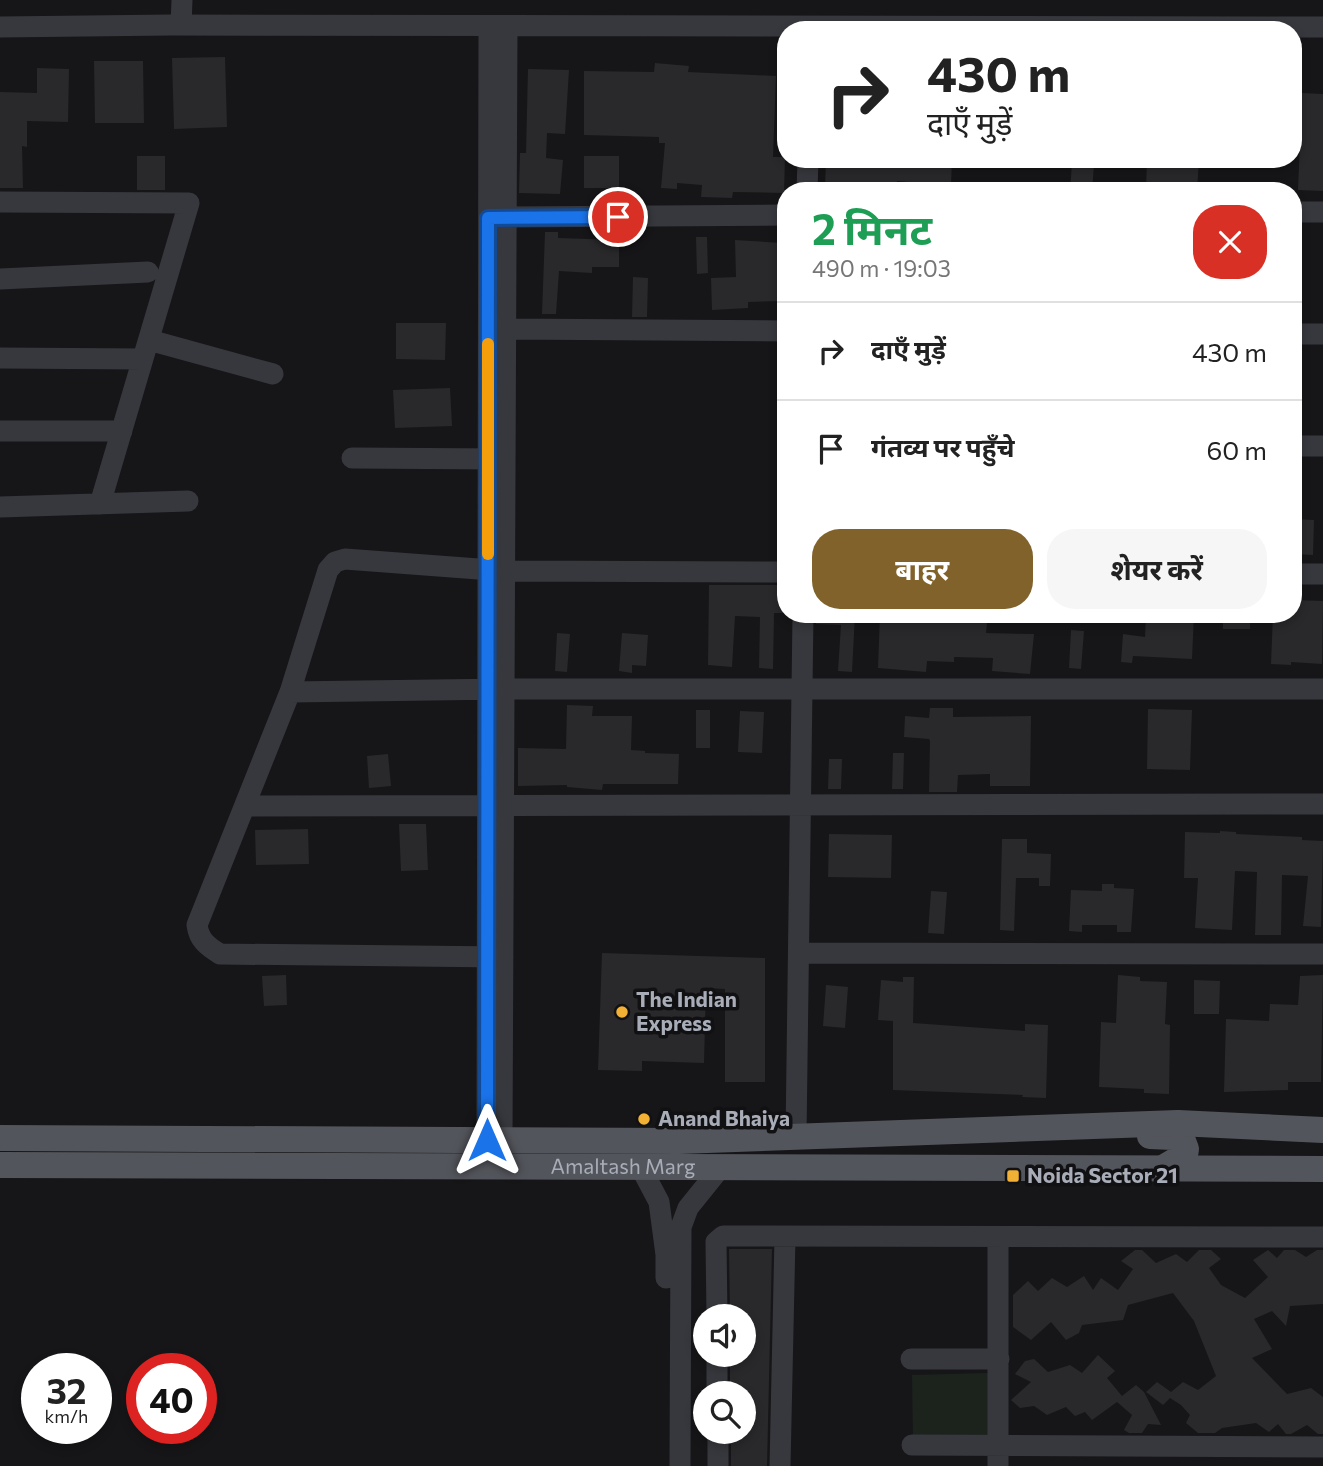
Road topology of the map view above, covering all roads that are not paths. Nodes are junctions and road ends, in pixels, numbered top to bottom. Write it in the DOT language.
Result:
graph roads {
  1 [pos="168,0"];
  2 [pos="182,0"];
  3 [pos="173,25"];
  4 [pos="0,27"];
  5 [pos="498,27"];
  6 [pos="1302,27"];
  7 [pos="1323,27"];
  8 [pos="777,28"];
  9 [pos="0,202"];
  10 [pos="1302,212"];
  11 [pos="1323,212"];
  12 [pos="777,215"];
  13 [pos="497,217"];
  14 [pos="148,272"];
  15 [pos="0,279"];
  16 [pos="497,329"];
  17 [pos="777,331"];
  18 [pos="1302,334"];
  19 [pos="1323,334"];
  20 [pos="146,350"];
  21 [pos="0,358"];
  22 [pos="273,374"];
  23 [pos="0,431"];
  24 [pos="122,431"];
  25 [pos="1302,446"];
  26 [pos="1323,446"];
  27 [pos="352,458"];
  28 [pos="496,459"];
  29 [pos="188,501"];
  30 [pos="100,504"];
  31 [pos="0,507"];
  32 [pos="496,571"];
  33 [pos="777,572"];
  34 [pos="1302,574"];
  35 [pos="1323,574"];
  36 [pos="803,623"];
  37 [pos="496,689"];
  38 [pos="802,689"];
  39 [pos="1323,690"];
  40 [pos="290,692"];
  41 [pos="1323,804"];
  42 [pos="245,806"];
  43 [pos="801,806"];
  44 [pos="496,807"];
  45 [pos="799,953"];
  46 [pos="1323,954"];
  47 [pos="495,957"];
  48 [pos="1135,1125"];
  49 [pos="1234,1125"];
  50 [pos="1323,1130"];
  51 [pos="796,1136"];
  52 [pos="0,1138"];
  53 [pos="495,1140"];
  54 [pos="0,1165"];
  55 [pos="640,1166"];
  56 [pos="721,1167"];
  57 [pos="1163,1168"];
  58 [pos="1237,1168"];
  59 [pos="1323,1169"];
  60 [pos="661,1210"];
  61 [pos="686,1212"];
  62 [pos="785,1237"];
  63 [pos="999,1237"];
  64 [pos="1323,1237"];
  65 [pos="717,1304"];
  66 [pos="673,1347"];
  67 [pos="911,1359"];
  68 [pos="999,1359"];
  69 [pos="718,1444"];
  70 [pos="912,1445"];
  71 [pos="1323,1447"];
  72 [pos="999,1456"];
  73 [pos="667,1466"];
  74 [pos="680,1466"];
  75 [pos="718,1466"];
  76 [pos="780,1466"];
  1 -- 3 [label="street"];
  2 -- 3 [label="street"];
  3 -- 4 [label="street"];
  3 -- 5 [label="street"];
  5 -- 8 [label="street"];
  5 -- 13 [label="street"];
  6 -- 7 [label="street"];
  9 -- 20 [label="street"];
  10 -- 11 [label="street"];
  12 -- 13 [label="street"];
  13 -- 16 [label="street"];
  14 -- 15 [label="street"];
  16 -- 17 [label="street"];
  16 -- 28 [label="street"];
  18 -- 19 [label="street"];
  20 -- 21 [label="street"];
  20 -- 22 [label="street"];
  20 -- 24 [label="street"];
  23 -- 24 [label="street"];
  24 -- 30 [label="street"];
  25 -- 26 [label="street"];
  27 -- 28 [label="street"];
  28 -- 32 [label="street"];
  29 -- 30 [label="street"];
  30 -- 31 [label="street"];
  32 -- 33 [label="street"];
  32 -- 37 [label="street"];
  32 -- 40 [label="street"];
  34 -- 35 [label="street"];
  36 -- 38 [label="street"];
  37 -- 38 [label="street"];
  37 -- 40 [label="street"];
  37 -- 44 [label="street"];
  38 -- 39 [label="street"];
  38 -- 43 [label="street"];
  40 -- 42 [label="street"];
  41 -- 43 [label="street"];
  42 -- 44 [label="street"];
  42 -- 47 [label="street"];
  43 -- 44 [label="street"];
  43 -- 45 [label="street"];
  44 -- 47 [label="street"];
  45 -- 46 [label="street"];
  45 -- 51 [label="street"];
  47 -- 53 [label="street"];
  48 -- 49 [label="main road, Amaltash Marg"];
  48 -- 51 [label="main road, Amaltash Marg"];
  48 -- 57 [label="main road, Amaltash Marg"];
  49 -- 50 [label="main road, Amaltash Marg"];
  49 -- 58 [label="main road"];
  51 -- 53 [label="main road, Amaltash Marg"];
  52 -- 53 [label="main road, Amaltash Marg"];
  54 -- 55 [label="main road, Amaltash Marg"];
  55 -- 56 [label="main road, Amaltash Marg"];
  55 -- 60 [label="street"];
  56 -- 57 [label="main road, Amaltash Marg"];
  56 -- 61 [label="street"];
  57 -- 58 [label="main road, Amaltash Marg"];
  58 -- 59 [label="main road, Amaltash Marg"];
  60 -- 61 [label="street"];
  60 -- 66 [label="street"];
  61 -- 66 [label="street"];
  62 -- 63 [label="street"];
  62 -- 65 [label="street"];
  62 -- 76 [label="street"];
  63 -- 64 [label="street"];
  63 -- 68 [label="street"];
  66 -- 73 [label="street"];
  66 -- 74 [label="street"];
  67 -- 68 [label="street"];
  68 -- 72 [label="street"];
  69 -- 75 [label="street"];
  70 -- 72 [label="street"];
  71 -- 72 [label="street"];
}
